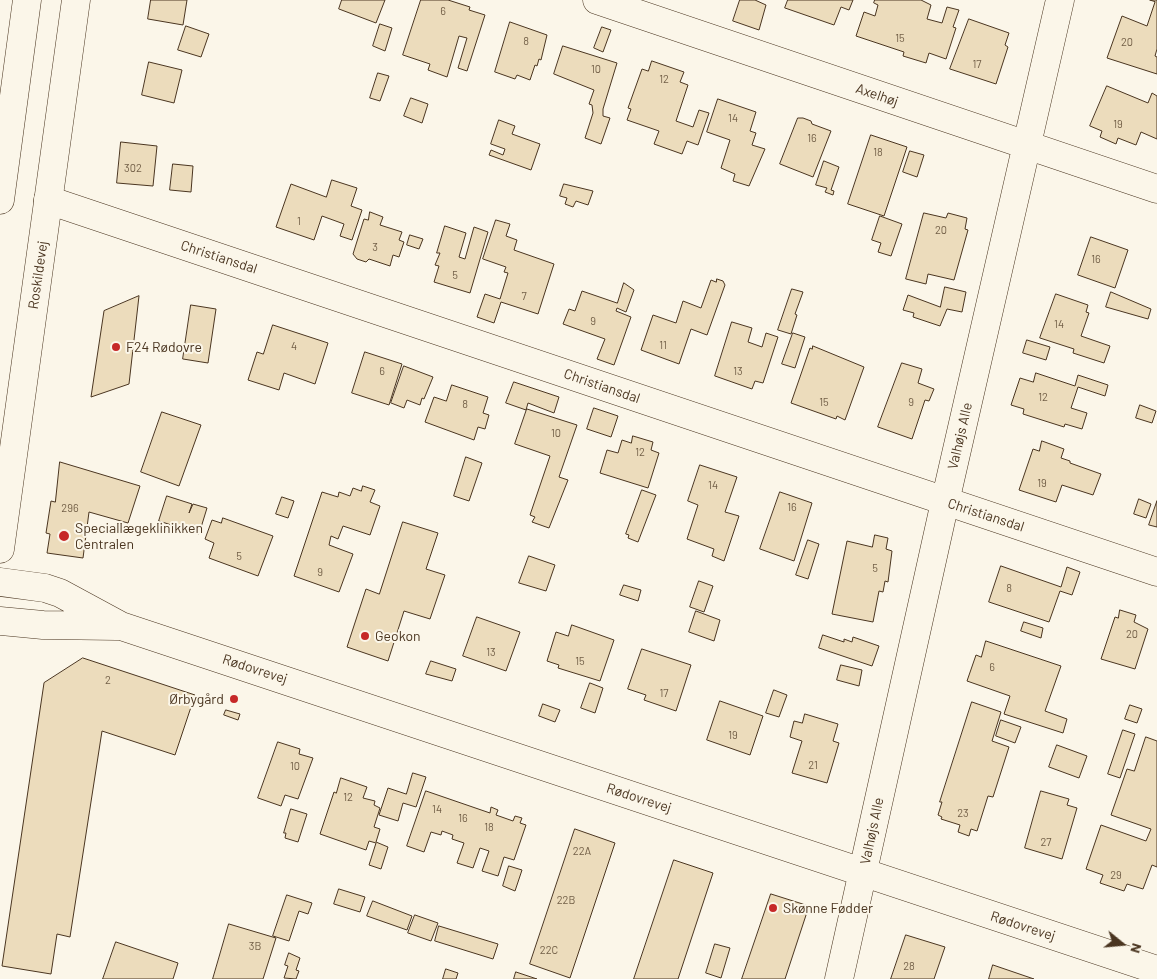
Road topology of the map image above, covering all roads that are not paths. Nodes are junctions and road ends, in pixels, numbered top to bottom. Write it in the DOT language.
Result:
graph roads {
  1 [pos="27,0"];
  2 [pos="76,0"];
  3 [pos="597,0"];
  4 [pos="1060,0"];
  5 [pos="1026,146"];
  6 [pos="1157,189"];
  7 [pos="0,200"];
  8 [pos="48,200"];
  9 [pos="945,502"];
  10 [pos="0,549"];
  11 [pos="1157,572"];
  12 [pos="0,582"];
  13 [pos="0,621"];
  14 [pos="121,626"];
  15 [pos="863,872"];
  16 [pos="1157,970"];
  17 [pos="839,979"];
  1 -- 7 [label="street"];
  2 -- 8 [label="street, Roskildevej"];
  3 -- 5 [label="street, Axelhøj"];
  4 -- 5 [label="street, Valhøjs Alle"];
  5 -- 6 [label="street, Axelhøj"];
  5 -- 9 [label="street, Valhøjs Alle"];
  8 -- 9 [label="street, Christiansdal"];
  8 -- 10 [label="street, Roskildevej"];
  9 -- 11 [label="street, Christiansdal"];
  9 -- 15 [label="street, Valhøjs Alle"];
  12 -- 14 [label="street, Rødovrevej"];
  13 -- 14 [label="street, Rødovrevej"];
  14 -- 15 [label="street, Rødovrevej"];
  15 -- 16 [label="street, Rødovrevej"];
  15 -- 17 [label="street, Valhøjs Alle"];
}
